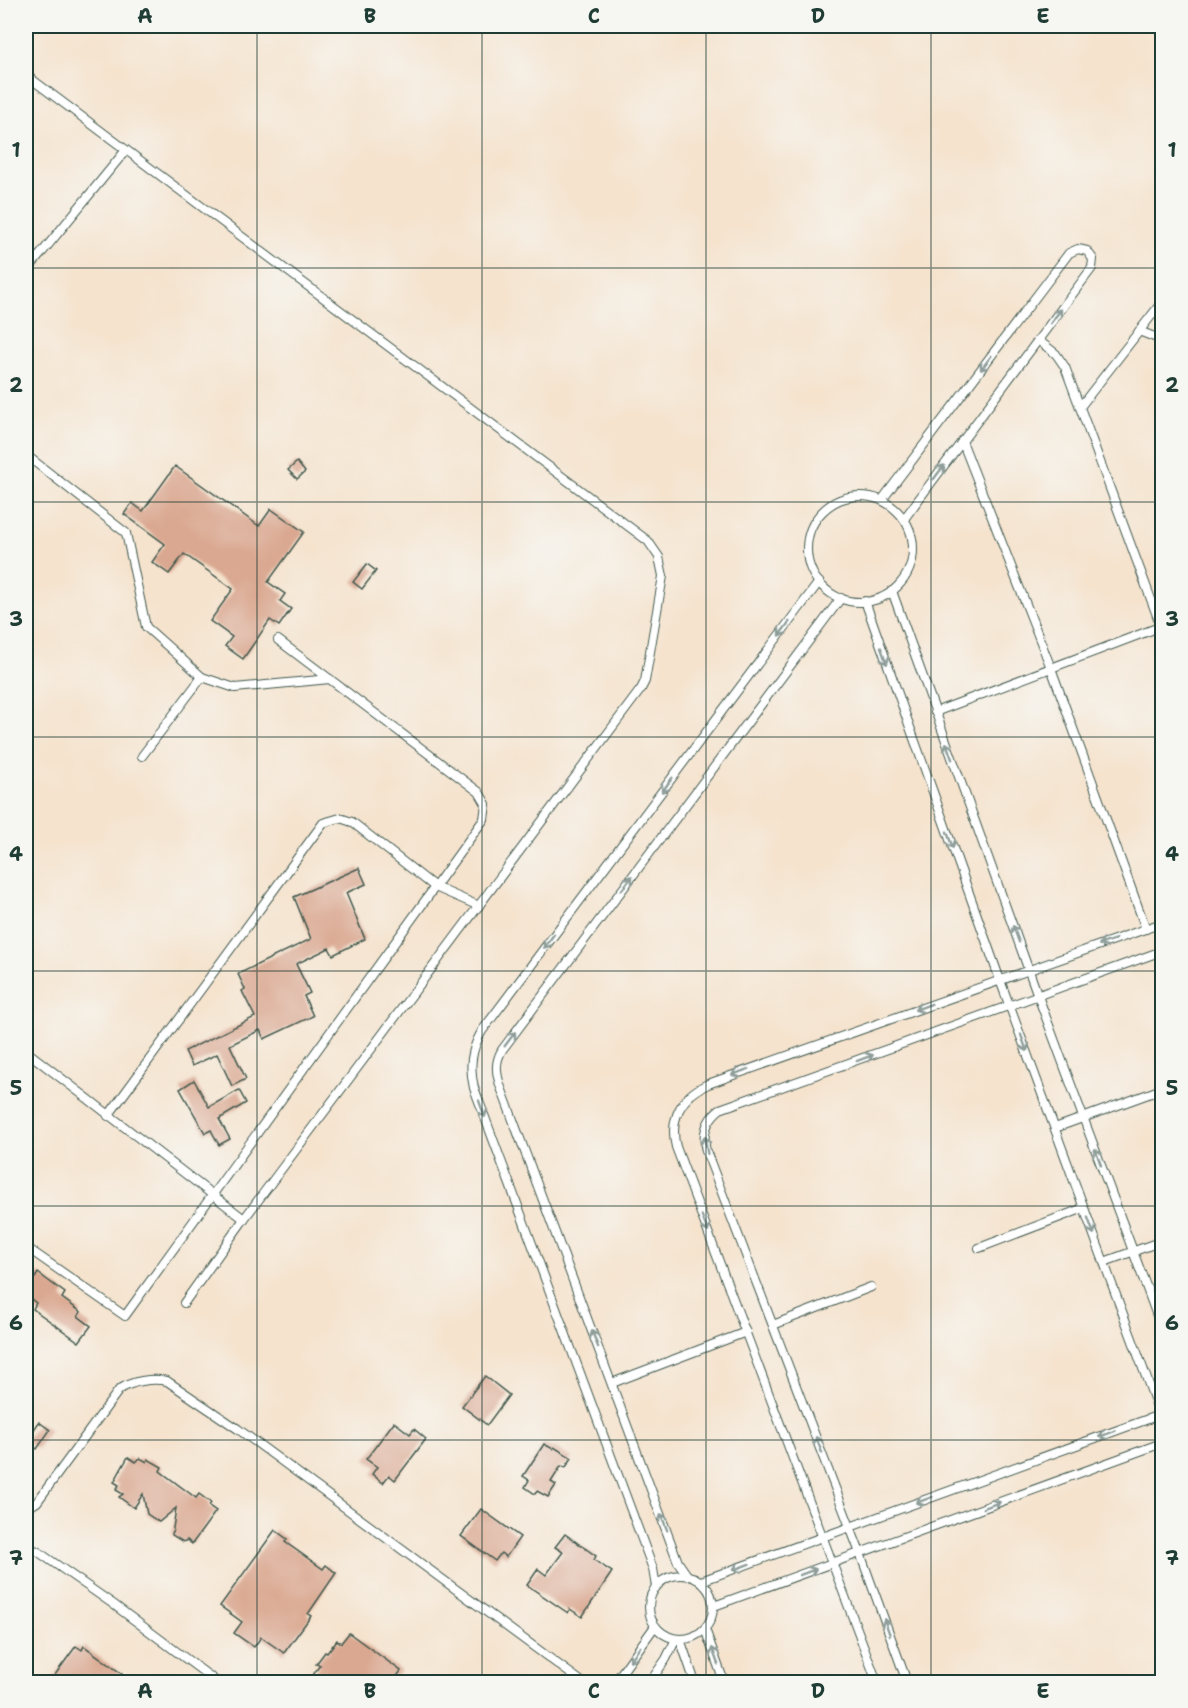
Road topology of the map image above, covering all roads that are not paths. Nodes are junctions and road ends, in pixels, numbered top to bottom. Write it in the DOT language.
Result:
graph roads {
  1 [pos="26,75"];
  2 [pos="126,150"];
  3 [pos="26,272"];
  4 [pos="1162,302"];
  5 [pos="1139,331"];
  6 [pos="1038,340"];
  7 [pos="1162,340"];
  8 [pos="1080,407"];
  9 [pos="962,441"];
  10 [pos="26,455"];
  11 [pos="882,500"];
  12 [pos="904,519"];
  13 [pos="819,582"];
  14 [pos="892,591"];
  15 [pos="841,598"];
  16 [pos="864,601"];
  17 [pos="1162,627"];
  18 [pos="278,640"];
  19 [pos="1051,668"];
  20 [pos="202,677"];
  21 [pos="330,679"];
  22 [pos="935,711"];
  23 [pos="142,756"];
  24 [pos="435,887"];
  25 [pos="479,906"];
  26 [pos="1162,923"];
  27 [pos="1146,929"];
  28 [pos="1162,951"];
  29 [pos="1029,970"];
  30 [pos="1000,980"];
  31 [pos="1038,996"];
  32 [pos="1010,1006"];
  33 [pos="26,1052"];
  34 [pos="1162,1089"];
  35 [pos="108,1116"];
  36 [pos="1083,1118"];
  37 [pos="1055,1128"];
  38 [pos="212,1195"];
  39 [pos="1084,1208"];
  40 [pos="244,1219"];
  41 [pos="1162,1241"];
  42 [pos="26,1248"];
  43 [pos="979,1248"];
  44 [pos="1133,1251"];
  45 [pos="1104,1262"];
  46 [pos="871,1287"];
  47 [pos="184,1303"];
  48 [pos="772,1324"];
  49 [pos="1162,1329"];
  50 [pos="746,1332"];
  51 [pos="612,1383"];
  52 [pos="1162,1416"];
  53 [pos="1162,1443"];
  54 [pos="26,1509"];
  55 [pos="850,1527"];
  56 [pos="823,1537"];
  57 [pos="26,1547"];
  58 [pos="860,1553"];
  59 [pos="833,1563"];
  60 [pos="687,1575"];
  61 [pos="701,1581"];
  62 [pos="656,1587"];
  63 [pos="714,1606"];
  64 [pos="655,1626"];
  65 [pos="705,1629"];
  66 [pos="678,1639"];
  67 [pos="217,1683"];
  68 [pos="582,1683"];
  69 [pos="615,1683"];
  70 [pos="650,1683"];
  71 [pos="695,1683"];
  72 [pos="724,1683"];
  73 [pos="877,1683"];
  74 [pos="907,1683"];
  1 -- 2 [label="lane"];
  2 -- 3 [label="lane"];
  2 -- 25 [label="lane"];
  4 -- 5 [label="lane"];
  5 -- 7 [label="lane"];
  5 -- 8 [label="lane"];
  6 -- 8 [label="lane"];
  6 -- 9 [label="lane"];
  6 -- 11 [label="lane, one-way"];
  8 -- 17 [label="lane"];
  12 -- 9 [label="lane, one-way"];
  9 -- 19 [label="lane"];
  10 -- 20 [label="lane"];
  11 -- 12 [label="lane"];
  11 -- 13 [label="lane"];
  12 -- 14 [label="lane"];
  13 -- 15 [label="lane"];
  13 -- 62 [label="lane, one-way"];
  14 -- 16 [label="lane"];
  14 -- 22 [label="lane"];
  15 -- 16 [label="lane"];
  51 -- 15 [label="lane, one-way"];
  16 -- 30 [label="lane, one-way"];
  17 -- 19 [label="lane"];
  18 -- 21 [label="lane"];
  19 -- 22 [label="lane"];
  19 -- 27 [label="lane"];
  20 -- 21 [label="lane"];
  20 -- 23 [label="lane"];
  21 -- 24 [label="lane"];
  29 -- 22 [label="lane, one-way"];
  24 -- 25 [label="lane"];
  24 -- 35 [label="lane"];
  24 -- 38 [label="lane"];
  25 -- 40 [label="lane"];
  26 -- 27 [label="lane"];
  27 -- 29 [label="lane, one-way"];
  28 -- 31 [label="lane"];
  29 -- 30 [label="lane"];
  29 -- 31 [label="lane"];
  30 -- 32 [label="lane"];
  30 -- 50 [label="lane, one-way"];
  31 -- 32 [label="lane"];
  31 -- 36 [label="lane"];
  32 -- 37 [label="lane, one-way"];
  48 -- 32 [label="lane, one-way"];
  33 -- 35 [label="lane"];
  34 -- 36 [label="lane"];
  35 -- 38 [label="lane"];
  36 -- 37 [label="lane"];
  44 -- 36 [label="lane, one-way"];
  37 -- 39 [label="lane"];
  38 -- 40 [label="lane"];
  38 -- 42 [label="lane"];
  39 -- 43 [label="lane"];
  39 -- 45 [label="lane, one-way"];
  40 -- 47 [label="lane"];
  41 -- 44 [label="lane"];
  44 -- 45 [label="lane"];
  44 -- 49 [label="lane"];
  45 -- 52 [label="lane"];
  46 -- 48 [label="lane"];
  55 -- 48 [label="lane, one-way"];
  50 -- 51 [label="lane"];
  50 -- 56 [label="lane"];
  60 -- 51 [label="lane, one-way"];
  52 -- 55 [label="lane, one-way"];
  58 -- 53 [label="lane, one-way"];
  54 -- 68 [label="lane"];
  55 -- 56 [label="lane"];
  55 -- 58 [label="lane"];
  56 -- 59 [label="lane"];
  56 -- 61 [label="lane, one-way"];
  57 -- 67 [label="lane"];
  58 -- 59 [label="lane"];
  74 -- 58 [label="lane, one-way"];
  63 -- 59 [label="lane, one-way"];
  59 -- 73 [label="lane"];
  60 -- 61 [label="lane"];
  60 -- 62 [label="lane"];
  61 -- 63 [label="lane"];
  62 -- 64 [label="lane"];
  63 -- 65 [label="lane"];
  64 -- 66 [label="lane"];
  64 -- 69 [label="lane, one-way"];
  65 -- 66 [label="lane"];
  72 -- 65 [label="lane, one-way"];
  66 -- 70 [label="lane"];
  66 -- 71 [label="lane"];
}
